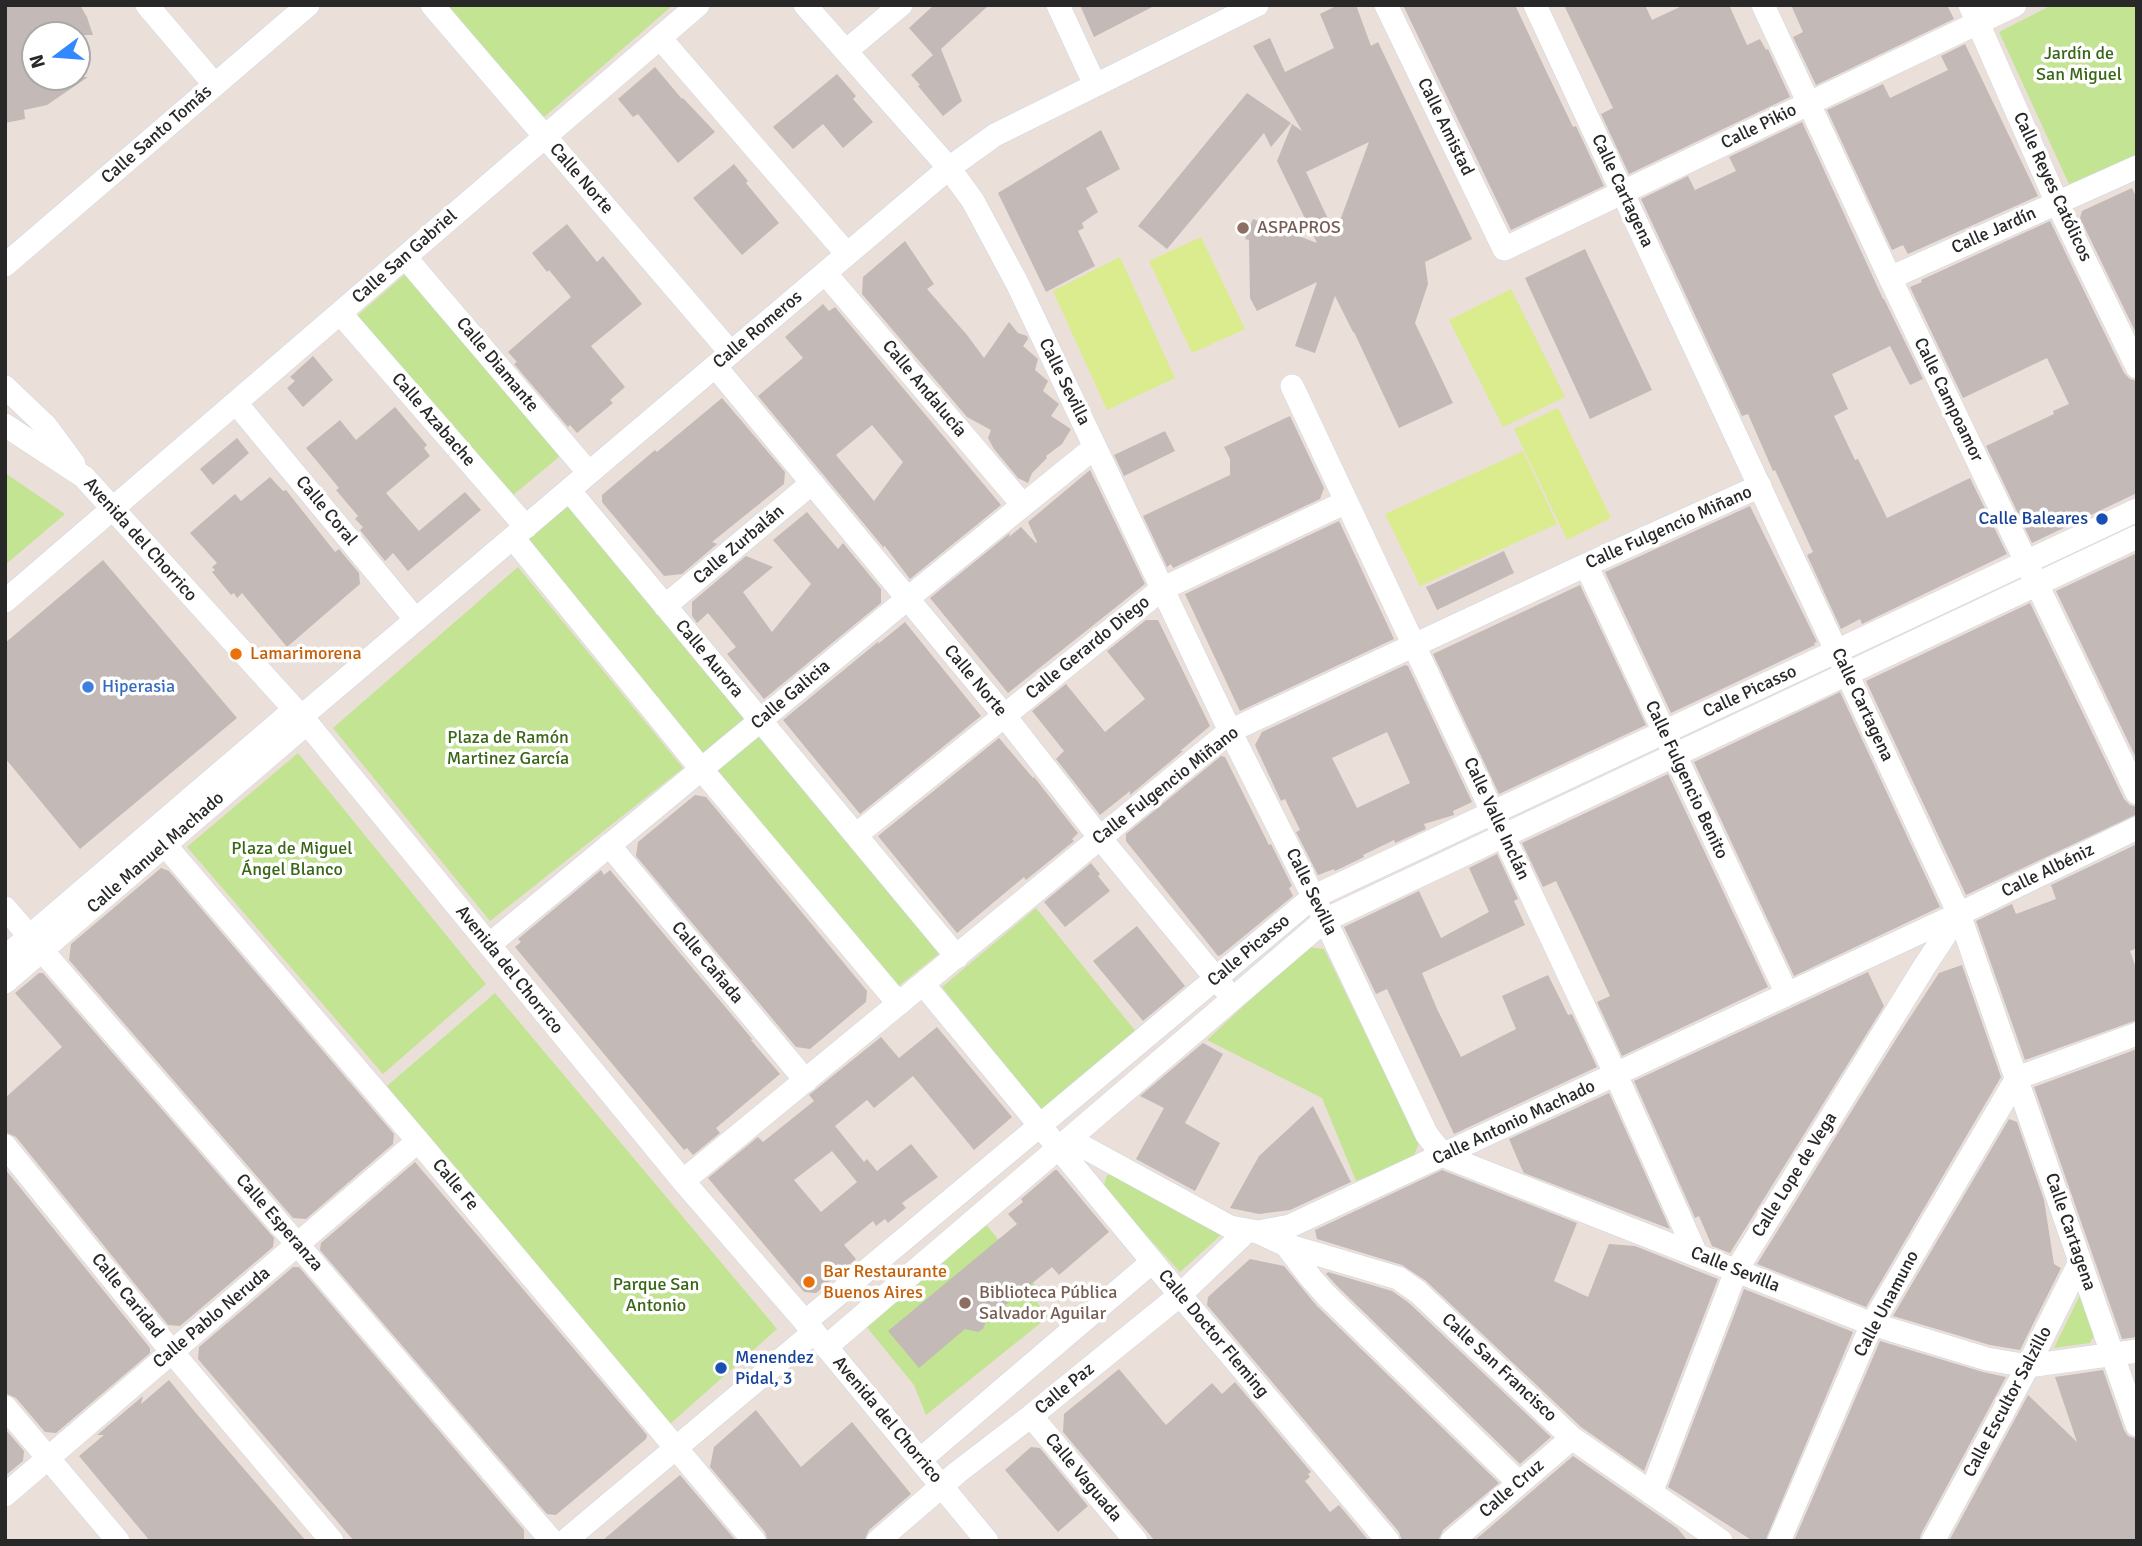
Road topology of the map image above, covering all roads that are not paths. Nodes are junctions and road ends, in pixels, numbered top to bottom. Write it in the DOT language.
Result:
graph roads {
  1 [pos="147,5"];
  2 [pos="308,5"];
  3 [pos="432,5"];
  4 [pos="698,5"];
  5 [pos="805,5"];
  6 [pos="901,5"];
  7 [pos="1058,5"];
  8 [pos="1386,5"];
  9 [pos="1535,5"];
  10 [pos="1763,5"];
  11 [pos="2015,5"];
  12 [pos="1241,8"];
  13 [pos="1974,14"];
  14 [pos="660,38"];
  15 [pos="846,51"];
  16 [pos="215,85"];
  17 [pos="1095,85"];
  18 [pos="1810,103"];
  19 [pos="545,137"];
  20 [pos="2137,167"];
  21 [pos="948,168"];
  22 [pos="1623,192"];
  23 [pos="2057,203"];
  24 [pos="1504,249"];
  25 [pos="847,254"];
  26 [pos="405,257"];
  27 [pos="5,265"];
  28 [pos="825,273"];
  29 [pos="1890,278"];
  30 [pos="340,313"];
  31 [pos="723,360"];
  32 [pos="2137,367"];
  33 [pos="1292,386"];
  34 [pos="5,387"];
  35 [pos="236,403"];
  36 [pos="5,425"];
  37 [pos="1096,447"];
  38 [pos="589,473"];
  39 [pos="84,477"];
  40 [pos="812,483"];
  41 [pos="1760,486"];
  42 [pos="569,490"];
  43 [pos="1346,502"];
  44 [pos="1023,505"];
  45 [pos="112,510"];
  46 [pos="2137,510"];
  47 [pos="519,532"];
  48 [pos="2137,537"];
  49 [pos="2026,562"];
  50 [pos="1586,565"];
  51 [pos="2037,584"];
  52 [pos="1162,589"];
  53 [pos="907,599"];
  54 [pos="5,601"];
  55 [pos="666,606"];
  56 [pos="416,620"];
  57 [pos="1414,646"];
  58 [pos="1837,651"];
  59 [pos="1847,674"];
  60 [pos="1004,715"];
  61 [pos="301,717"];
  62 [pos="760,720"];
  63 [pos="1230,731"];
  64 [pos="1664,732"];
  65 [pos="1675,755"];
  66 [pos="702,770"];
  67 [pos="2137,793"];
  68 [pos="1493,813"];
  69 [pos="2137,828"];
  70 [pos="856,835"];
  71 [pos="1504,836"];
  72 [pos="159,838"];
  73 [pos="1100,838"];
  74 [pos="609,845"];
  75 [pos="1313,897"];
  76 [pos="5,908"];
  77 [pos="1959,914"];
  78 [pos="1325,920"];
  79 [pos="1903,940"];
  80 [pos="36,943"];
  81 [pos="489,945"];
  82 [pos="5,957"];
  83 [pos="957,957"];
  84 [pos="1924,967"];
  85 [pos="1216,978"];
  86 [pos="5,982"];
  87 [pos="923,984"];
  88 [pos="1787,994"];
  89 [pos="1233,999"];
  90 [pos="899,1004"];
  91 [pos="2137,1034"];
  92 [pos="1616,1075"];
  93 [pos="2017,1078"];
  94 [pos="806,1081"];
  95 [pos="1040,1125"];
  96 [pos="418,1141"];
  97 [pos="1064,1144"];
  98 [pos="5,1146"];
  99 [pos="1444,1156"];
  100 [pos="683,1181"];
  101 [pos="1253,1232"];
  102 [pos="298,1245"];
  103 [pos="1286,1245"];
  104 [pos="1696,1254"];
  105 [pos="1152,1262"];
  106 [pos="2080,1262"];
  107 [pos="1736,1271"];
  108 [pos="1180,1295"];
  109 [pos="1872,1324"];
  110 [pos="815,1334"];
  111 [pos="2137,1351"];
  112 [pos="172,1352"];
  113 [pos="2112,1355"];
  114 [pos="2028,1366"];
  115 [pos="5,1407"];
  116 [pos="1031,1416"];
  117 [pos="2137,1426"];
  118 [pos="1572,1437"];
  119 [pos="676,1448"];
  120 [pos="48,1458"];
  121 [pos="920,1460"];
  122 [pos="1519,1483"];
  123 [pos="942,1486"];
  124 [pos="1651,1493"];
  125 [pos="5,1495"];
  126 [pos="118,1541"];
  127 [pos="332,1541"];
  128 [pos="552,1541"];
  129 [pos="565,1541"];
  130 [pos="754,1541"];
  131 [pos="877,1541"];
  132 [pos="987,1541"];
  133 [pos="1136,1541"];
  134 [pos="1388,1541"];
  135 [pos="1452,1541"];
  136 [pos="1721,1541"];
  137 [pos="1779,1541"];
  138 [pos="1933,1541"];
  1 -- 16 [label="street"];
  2 -- 16 [label="street, Calle Santo Tomás"];
  3 -- 19 [label="street, Calle Norte"];
  4 -- 14 [label="street, Calle San Gabriel"];
  5 -- 15 [label="street, Calle Sevilla"];
  6 -- 15 [label="street"];
  7 -- 17 [label="street"];
  8 -- 24 [label="street, Calle Amistad"];
  9 -- 22 [label="street, Calle Cartagena"];
  10 -- 18 [label="street, Calle Campoamor"];
  11 -- 13 [label="street, Calle Pikio"];
  12 -- 17 [label="street, Calle Romeros"];
  13 -- 18 [label="street, Calle Pikio"];
  13 -- 23 [label="street, Calle Reyes Católicos"];
  14 -- 19 [label="street, Calle San Gabriel"];
  14 -- 25 [label="street"];
  15 -- 21 [label="street, Calle Sevilla"];
  16 -- 27 [label="street, Calle Santo Tomás"];
  17 -- 21 [label="street, Calle Romeros"];
  18 -- 22 [label="street, Calle Pikio"];
  18 -- 29 [label="street, Calle Campoamor"];
  19 -- 26 [label="street, Calle San Gabriel"];
  19 -- 31 [label="street, Calle Norte"];
  20 -- 23 [label="street, Calle Jardín"];
  21 -- 25 [label="street, Calle Romeros"];
  21 -- 37 [label="street, Calle Sevilla"];
  22 -- 24 [label="street, Calle Pikio"];
  22 -- 41 [label="street, Calle Cartagena"];
  23 -- 29 [label="street, Calle Jardín"];
  23 -- 32 [label="street, Calle Reyes Católicos"];
  25 -- 28 [label="street, Calle Romeros"];
  26 -- 30 [label="street, Calle San Gabriel"];
  26 -- 38 [label="street, Calle Diamante"];
  28 -- 31 [label="street, Calle Romeros"];
  28 -- 44 [label="street, Calle Andalucía"];
  29 -- 49 [label="street, Calle Campoamor"];
  30 -- 35 [label="street, Calle San Gabriel"];
  30 -- 47 [label="street, Calle Azabache"];
  31 -- 38 [label="street, Calle Romeros"];
  31 -- 40 [label="street, Calle Norte"];
  33 -- 43 [label="street, Calle Valle Inclán"];
  34 -- 39 [label="street"];
  35 -- 45 [label="street, Calle San Gabriel"];
  35 -- 56 [label="street, Calle Coral"];
  36 -- 39 [label="street, Avenida del Chorrico"];
  37 -- 44 [label="street, Calle Galicia"];
  37 -- 52 [label="street, Calle Sevilla"];
  38 -- 42 [label="street, Calle Romeros"];
  39 -- 45 [label="street, Avenida del Chorrico"];
  40 -- 53 [label="street, Calle Norte"];
  40 -- 55 [label="street, Calle Zurbalán"];
  41 -- 50 [label="street, Calle Fulgencio Miñano"];
  41 -- 58 [label="street, Calle Cartagena"];
  42 -- 47 [label="street, Calle Romeros"];
  42 -- 55 [label="street, Calle Aurora"];
  43 -- 52 [label="street, Calle Gerardo Diego"];
  43 -- 57 [label="street, Calle Valle Inclán"];
  44 -- 53 [label="street, Calle Galicia"];
  45 -- 54 [label="street, Calle San Gabriel"];
  45 -- 61 [label="street, Avenida del Chorrico"];
  46 -- 49 [label="street"];
  47 -- 56 [label="street, Calle Romeros"];
  47 -- 66 [label="street"];
  48 -- 51 [label="street"];
  49 -- 51 [label="street, Calle Campoamor"];
  49 -- 58 [label="street"];
  50 -- 57 [label="street, Calle Fulgencio Miñano"];
  50 -- 64 [label="street, Calle Fulgencio Benito"];
  51 -- 59 [label="street"];
  51 -- 67 [label="street, Calle Campoamor"];
  52 -- 60 [label="street, Calle Gerardo Diego"];
  52 -- 63 [label="street, Calle Sevilla"];
  53 -- 60 [label="street, Calle Norte"];
  53 -- 62 [label="street, Calle Galicia"];
  55 -- 62 [label="street, Calle Aurora"];
  56 -- 61 [label="street, Calle Romeros"];
  57 -- 63 [label="street, Calle Fulgencio Miñano"];
  57 -- 68 [label="street, Calle Valle Inclán"];
  58 -- 59 [label="street, Calle Cartagena"];
  58 -- 64 [label="street, Calle Picasso"];
  59 -- 65 [label="street, Calle Picasso"];
  59 -- 77 [label="street, Calle Cartagena"];
  60 -- 70 [label="street, Calle Gerardo Diego"];
  60 -- 73 [label="street, Calle Norte"];
  61 -- 72 [label="street, Calle Manuel Machado"];
  61 -- 81 [label="street, Avenida del Chorrico"];
  62 -- 66 [label="street, Calle Galicia"];
  62 -- 70 [label="street, Calle Aurora"];
  63 -- 73 [label="street, Calle Fulgencio Miñano"];
  63 -- 75 [label="street, Calle Sevilla"];
  64 -- 65 [label="street, Calle Fulgencio Benito"];
  64 -- 68 [label="street, Calle Picasso"];
  65 -- 71 [label="street, Calle Picasso"];
  65 -- 88 [label="street, Calle Fulgencio Benito"];
  66 -- 74 [label="street, Calle Galicia"];
  66 -- 90 [label="street"];
  68 -- 71 [label="street, Calle Valle Inclán"];
  68 -- 75 [label="street, Calle Picasso"];
  69 -- 77 [label="street, Calle Albéniz"];
  70 -- 83 [label="street, Calle Aurora"];
  71 -- 78 [label="street, Calle Picasso"];
  71 -- 92 [label="street, Calle Valle Inclán"];
  72 -- 80 [label="street, Calle Manuel Machado"];
  72 -- 96 [label="street, Calle Fe"];
  73 -- 83 [label="street, Calle Fulgencio Miñano"];
  73 -- 85 [label="street, Calle Norte"];
  74 -- 81 [label="street, Calle Galicia"];
  74 -- 94 [label="street, Calle Cañada"];
  75 -- 78 [label="street, Calle Sevilla"];
  75 -- 85 [label="street, Calle Picasso"];
  76 -- 80 [label="street, Calle Esperanza"];
  77 -- 79 [label="street, Calle Antonio Machado"];
  77 -- 84 [label="street, Calle Lope de Vega"];
  77 -- 93 [label="street, Calle Cartagena"];
  78 -- 89 [label="street, Calle Picasso"];
  78 -- 99 [label="street, Calle Sevilla"];
  79 -- 84 [label="street"];
  79 -- 88 [label="street, Calle Antonio Machado"];
  80 -- 82 [label="street, Calle Manuel Machado"];
  80 -- 86 [label="street, Calle Manuel Machado"];
  80 -- 102 [label="street, Calle Esperanza"];
  81 -- 100 [label="street, Avenida del Chorrico"];
  83 -- 87 [label="street, Calle Fulgencio Miñano"];
  84 -- 107 [label="street, Calle Lope de Vega"];
  85 -- 89 [label="street, Calle Norte"];
  85 -- 95 [label="street, Calle Picasso"];
  87 -- 90 [label="street, Calle Fulgencio Miñano"];
  87 -- 95 [label="street"];
  88 -- 92 [label="street, Calle Antonio Machado"];
  89 -- 97 [label="street, Calle Picasso"];
  90 -- 94 [label="street, Calle Fulgencio Miñano"];
  91 -- 93 [label="street"];
  92 -- 99 [label="street, Calle Antonio Machado"];
  92 -- 104 [label="street, Calle Valle Inclán"];
  93 -- 106 [label="street, Calle Cartagena"];
  93 -- 109 [label="street, Calle Unamuno"];
  94 -- 100 [label="street, Calle Fulgencio Miñano"];
  95 -- 97 [label="street, Calle Doctor Fleming"];
  95 -- 110 [label="street, Calle Picasso"];
  96 -- 102 [label="street, Calle Pablo Neruda"];
  96 -- 119 [label="street, Calle Fe"];
  97 -- 101 [label="street"];
  97 -- 105 [label="street, Calle Doctor Fleming"];
  97 -- 110 [label="street, Calle Picasso"];
  98 -- 112 [label="street, Calle Caridad"];
  99 -- 101 [label="street, Calle Antonio Machado"];
  99 -- 104 [label="street, Calle Sevilla"];
  100 -- 110 [label="street, Avenida del Chorrico"];
  101 -- 103 [label="street, Calle San Francisco"];
  101 -- 108 [label="street, Calle Paz"];
  102 -- 112 [label="street, Calle Pablo Neruda"];
  102 -- 128 [label="street, Calle Esperanza"];
  103 -- 118 [label="street, Calle San Francisco"];
  103 -- 122 [label="street"];
  104 -- 107 [label="street, Calle Sevilla"];
  105 -- 108 [label="street, Calle Doctor Fleming"];
  105 -- 121 [label="street"];
  106 -- 113 [label="street, Calle Cartagena"];
  106 -- 114 [label="street, Calle Escultor Salzillo"];
  107 -- 109 [label="street, Calle Sevilla"];
  107 -- 124 [label="street, Calle Lope de Vega"];
  108 -- 116 [label="street, Calle Paz"];
  108 -- 134 [label="street, Calle Doctor Fleming"];
  109 -- 114 [label="street, Calle Sevilla"];
  109 -- 137 [label="street, Calle Unamuno"];
  110 -- 119 [label="street"];
  110 -- 121 [label="street, Avenida del Chorrico"];
  111 -- 113 [label="street, Calle Sevilla"];
  112 -- 120 [label="street, Calle Pablo Neruda"];
  112 -- 127 [label="street, Calle Caridad"];
  113 -- 114 [label="street, Calle Sevilla"];
  113 -- 117 [label="street, Calle Cartagena"];
  114 -- 138 [label="street, Calle Escultor Salzillo"];
  115 -- 120 [label="street"];
  116 -- 123 [label="street, Calle Paz"];
  116 -- 133 [label="street, Calle Vaguada"];
  118 -- 122 [label="street, Calle Cruz"];
  118 -- 124 [label="street, Calle San Francisco"];
  119 -- 129 [label="street"];
  119 -- 130 [label="street, Calle Fe"];
  120 -- 125 [label="street, Calle Pablo Neruda"];
  120 -- 126 [label="street"];
  121 -- 123 [label="street, Avenida del Chorrico"];
  122 -- 135 [label="street, Calle Cruz"];
  123 -- 131 [label="street, Calle Paz"];
  123 -- 132 [label="street, Avenida del Chorrico"];
  124 -- 136 [label="street, Calle San Francisco"];
}
